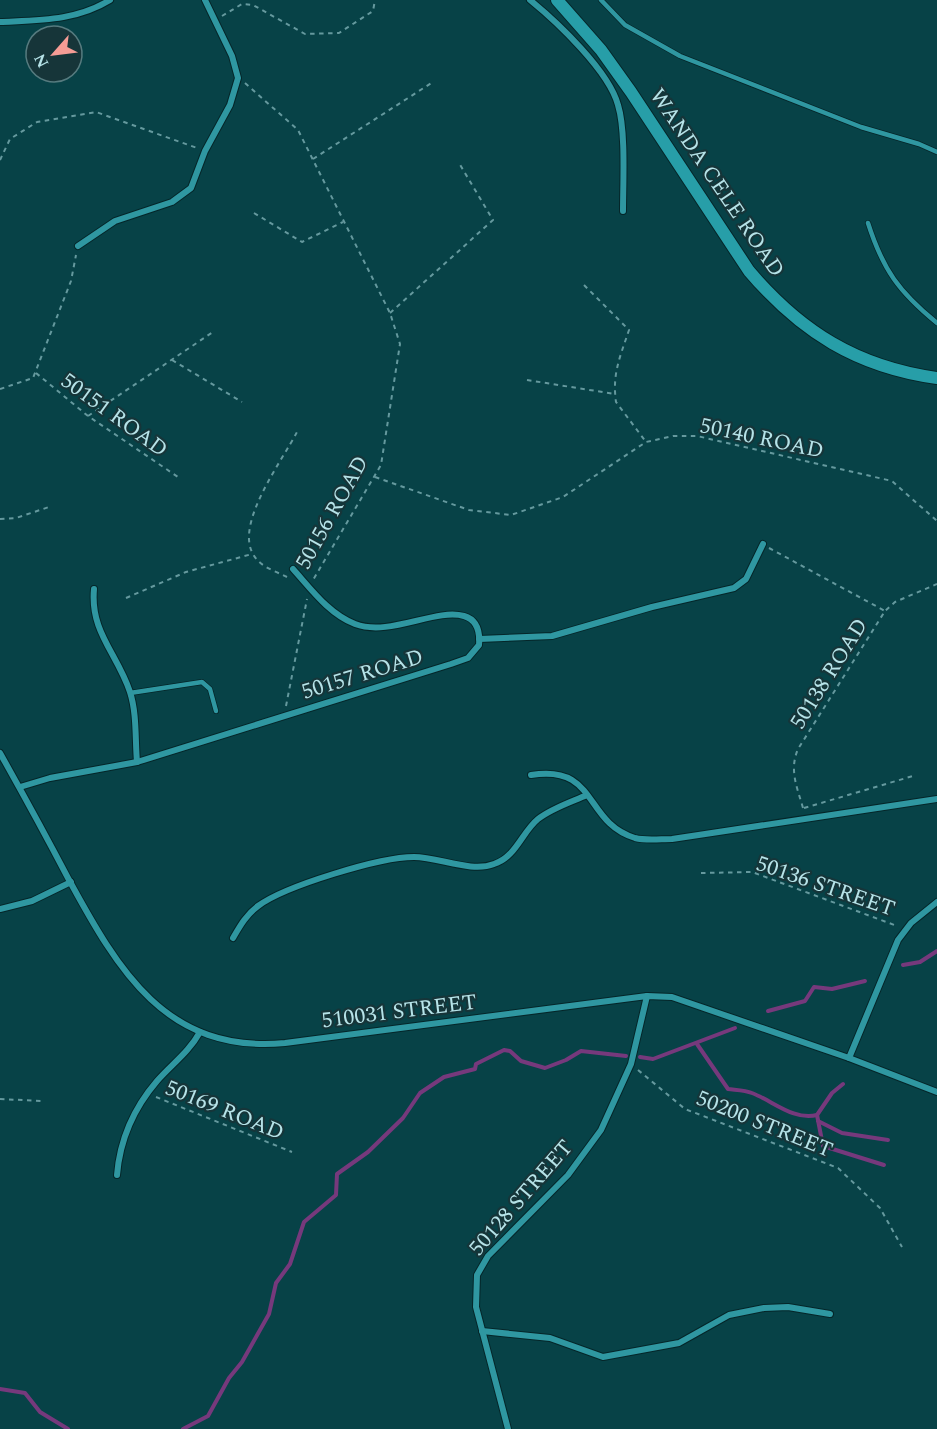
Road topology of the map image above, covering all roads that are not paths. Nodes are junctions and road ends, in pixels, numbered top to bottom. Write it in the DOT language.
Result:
graph roads {
  1 [pos="110,0"];
  2 [pos="205,0"];
  3 [pos="530,0"];
  4 [pos="557,0"];
  5 [pos="601,0"];
  6 [pos="0,22"];
  7 [pos="937,152"];
  8 [pos="623,212"];
  9 [pos="868,223"];
  10 [pos="78,246"];
  11 [pos="937,323"];
  12 [pos="937,378"];
  13 [pos="763,544"];
  14 [pos="293,569"];
  15 [pos="94,589"];
  16 [pos="479,639"];
  17 [pos="130,693"];
  18 [pos="216,711"];
  19 [pos="0,753"];
  20 [pos="137,762"];
  21 [pos="531,776"];
  22 [pos="20,787"];
  23 [pos="587,795"];
  24 [pos="937,799"];
  25 [pos="71,882"];
  26 [pos="937,902"];
  27 [pos="0,909"];
  28 [pos="233,938"];
  29 [pos="647,996"];
  30 [pos="200,1032"];
  31 [pos="849,1058"];
  32 [pos="937,1092"];
  33 [pos="117,1175"];
  34 [pos="830,1314"];
  35 [pos="482,1331"];
  36 [pos="508,1429"];
  1 -- 6 [label="street"];
  2 -- 10 [label="street"];
  3 -- 8 [label="street"];
  4 -- 12 [label="street, WANDA CELE ROAD"];
  5 -- 7 [label="lane"];
  9 -- 11 [label="lane"];
  13 -- 16 [label="street"];
  14 -- 16 [label="street"];
  15 -- 17 [label="street"];
  16 -- 20 [label="street, 50157 ROAD"];
  17 -- 18 [label="lane"];
  17 -- 20 [label="street"];
  19 -- 22 [label="street, 510031 STREET"];
  20 -- 22 [label="street"];
  21 -- 23 [label="street"];
  22 -- 25 [label="street, 510031 STREET"];
  23 -- 24 [label="street"];
  23 -- 28 [label="street"];
  25 -- 27 [label="street"];
  25 -- 30 [label="street, 510031 STREET"];
  26 -- 31 [label="street"];
  29 -- 30 [label="street, 510031 STREET"];
  29 -- 31 [label="street, 510031 STREET"];
  29 -- 35 [label="street, 50128 STREET"];
  30 -- 33 [label="street"];
  31 -- 32 [label="street, 510031 STREET"];
  34 -- 35 [label="street"];
  35 -- 36 [label="street, 50128 STREET"];
}
